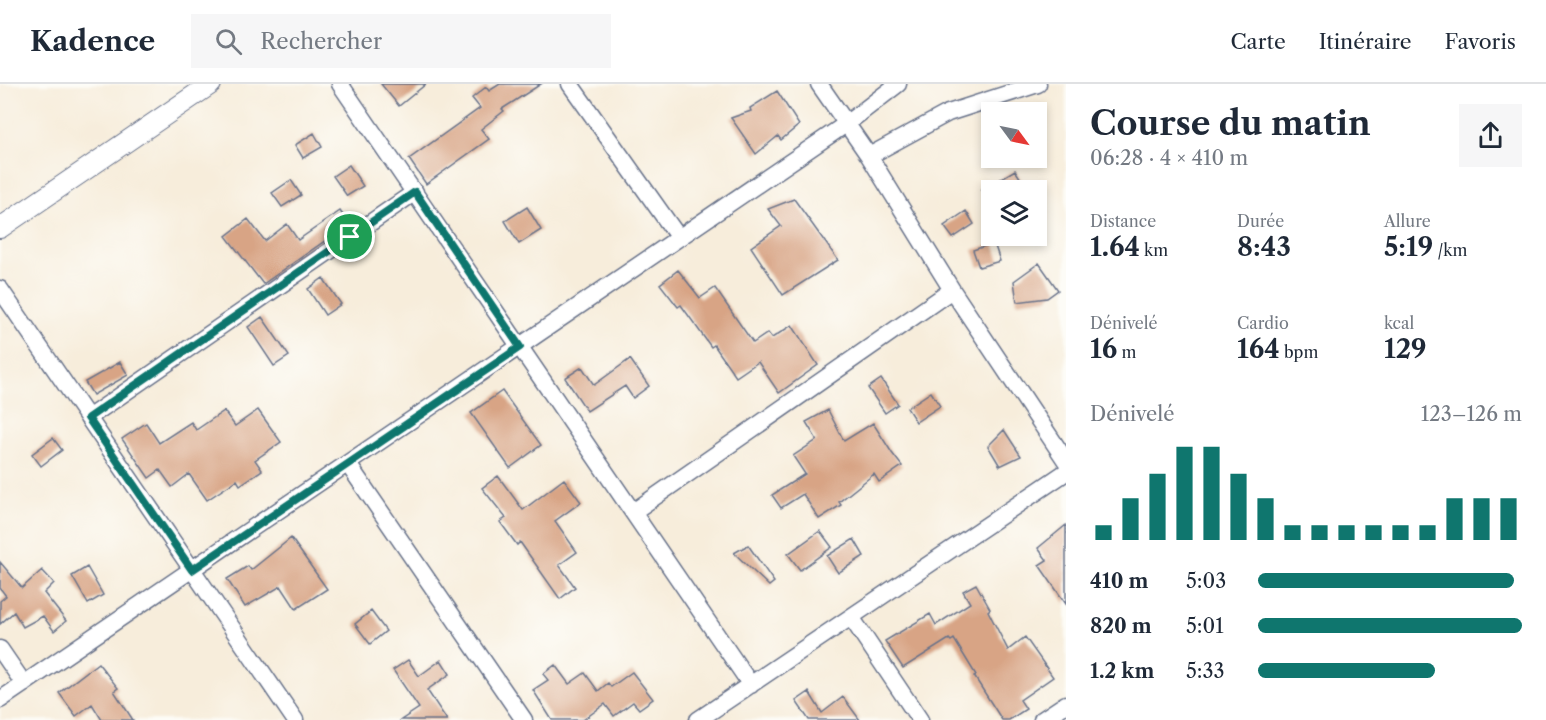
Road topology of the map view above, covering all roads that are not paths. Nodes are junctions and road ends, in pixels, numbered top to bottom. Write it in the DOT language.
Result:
graph roads {
  1 [pos="211,84"];
  2 [pos="340,84"];
  3 [pos="570,84"];
  4 [pos="819,84"];
  5 [pos="898,84"];
  6 [pos="1038,84"];
  7 [pos="846,124"];
  8 [pos="869,156"];
  9 [pos="415,192"];
  10 [pos="0,228"];
  11 [pos="679,238"];
  12 [pos="0,289"];
  13 [pos="952,290"];
  14 [pos="520,347"];
  15 [pos="88,418"];
  16 [pos="1066,461"];
  17 [pos="348,464"];
  18 [pos="1066,472"];
  19 [pos="633,512"];
  20 [pos="192,570"];
  21 [pos="851,617"];
  22 [pos="0,649"];
  23 [pos="24,684"];
  24 [pos="751,685"];
  25 [pos="0,700"];
  26 [pos="1066,704"];
  27 [pos="295,720"];
  28 [pos="524,720"];
  29 [pos="698,720"];
  30 [pos="920,720"];
  31 [pos="1042,720"];
  1 -- 10 [label="street"];
  2 -- 9 [label="street"];
  3 -- 11 [label="street"];
  4 -- 7 [label="street"];
  5 -- 7 [label="street"];
  6 -- 8 [label="street"];
  7 -- 8 [label="street"];
  7 -- 11 [label="street"];
  8 -- 13 [label="street"];
  9 -- 14 [label="street"];
  9 -- 15 [label="street"];
  11 -- 14 [label="street"];
  12 -- 15 [label="street"];
  13 -- 16 [label="street"];
  13 -- 19 [label="street"];
  14 -- 17 [label="street"];
  14 -- 19 [label="street"];
  15 -- 20 [label="street"];
  17 -- 20 [label="street"];
  17 -- 28 [label="street"];
  18 -- 21 [label="street"];
  19 -- 24 [label="street"];
  20 -- 23 [label="street"];
  20 -- 27 [label="street"];
  21 -- 24 [label="street"];
  21 -- 30 [label="street"];
  22 -- 23 [label="street"];
  23 -- 25 [label="street"];
  24 -- 29 [label="street"];
  26 -- 31 [label="street"];
}
